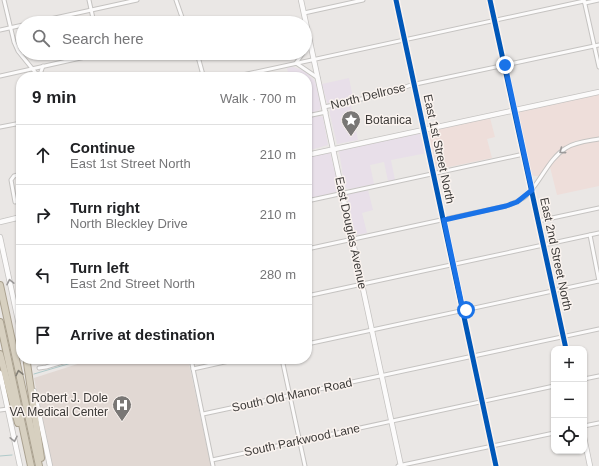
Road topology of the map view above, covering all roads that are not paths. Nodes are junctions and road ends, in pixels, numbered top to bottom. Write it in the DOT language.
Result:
graph roads {
  1 [pos="4,0"];
  2 [pos="89,0"];
  3 [pos="137,0"];
  4 [pos="176,0"];
  5 [pos="301,0"];
  6 [pos="363,0"];
  7 [pos="396,0"];
  8 [pos="490,0"];
  9 [pos="599,0"];
  10 [pos="584,1"];
  11 [pos="91,10"];
  12 [pos="304,13"];
  13 [pos="64,16"];
  14 [pos="92,16"];
  15 [pos="182,16"];
  16 [pos="305,16"];
  17 [pos="495,21"];
  18 [pos="16,27"];
  19 [pos="10,28"];
  20 [pos="0,30"];
  21 [pos="405,40"];
  22 [pos="599,45"];
  23 [pos="16,46"];
  24 [pos="594,46"];
  25 [pos="312,51"];
  26 [pos="25,60"];
  27 [pos="70,60"];
  28 [pos="199,60"];
  29 [pos="298,60"];
  30 [pos="314,60"];
  31 [pos="296,63"];
  32 [pos="505,65"];
  33 [pos="43,66"];
  34 [pos="599,67"];
  35 [pos="32,69"];
  36 [pos="16,72"];
  37 [pos="18,72"];
  38 [pos="35,72"];
  39 [pos="41,72"];
  40 [pos="202,72"];
  41 [pos="256,72"];
  42 [pos="309,72"];
  43 [pos="312,74"];
  44 [pos="0,76"];
  45 [pos="318,78"];
  46 [pos="414,85"];
  47 [pos="599,92"];
  48 [pos="324,107"];
  49 [pos="514,110"];
  50 [pos="326,112"];
  51 [pos="312,115"];
  52 [pos="16,124"];
  53 [pos="0,127"];
  54 [pos="424,130"];
  55 [pos="599,139"];
  56 [pos="334,149"];
  57 [pos="312,154"];
  58 [pos="524,154"];
  59 [pos="434,174"];
  60 [pos="16,176"];
  61 [pos="532,190"];
  62 [pos="343,193"];
  63 [pos="312,200"];
  64 [pos="15,202"];
  65 [pos="599,208"];
  66 [pos="16,218"];
  67 [pos="444,220"];
  68 [pos="538,221"];
  69 [pos="0,222"];
  70 [pos="599,233"];
  71 [pos="590,235"];
  72 [pos="0,238"];
  73 [pos="353,239"];
  74 [pos="543,245"];
  75 [pos="312,248"];
  76 [pos="453,265"];
  77 [pos="599,281"];
  78 [pos="362,284"];
  79 [pos="0,285"];
  80 [pos="553,291"];
  81 [pos="312,295"];
  82 [pos="463,310"];
  83 [pos="16,311"];
  84 [pos="0,322"];
  85 [pos="599,329"];
  86 [pos="372,330"];
  87 [pos="563,336"];
  88 [pos="312,343"];
  89 [pos="565,346"];
  90 [pos="0,354"];
  91 [pos="472,356"];
  92 [pos="16,359"];
  93 [pos="17,364"];
  94 [pos="27,364"];
  95 [pos="28,364"];
  96 [pos="56,364"];
  97 [pos="192,364"];
  98 [pos="216,364"];
  99 [pos="283,364"];
  100 [pos="38,368"];
  101 [pos="193,369"];
  102 [pos="0,373"];
  103 [pos="382,375"];
  104 [pos="599,376"];
  105 [pos="587,378"];
  106 [pos="551,387"];
  107 [pos="290,395"];
  108 [pos="482,401"];
  109 [pos="8,409"];
  110 [pos="0,410"];
  111 [pos="203,414"];
  112 [pos="391,421"];
  113 [pos="599,423"];
  114 [pos="587,425"];
  115 [pos="551,434"];
  116 [pos="300,440"];
  117 [pos="492,446"];
  118 [pos="587,452"];
  119 [pos="212,460"];
  120 [pos="20,466"];
  121 [pos="30,466"];
  122 [pos="39,466"];
  123 [pos="43,466"];
  124 [pos="50,466"];
  125 [pos="213,466"];
  126 [pos="305,466"];
  127 [pos="400,466"];
  128 [pos="496,466"];
  129 [pos="590,466"];
  1 -- 19 [label="street"];
  2 -- 11 [label="street"];
  3 -- 11 [label="street"];
  4 -- 15 [label="street"];
  5 -- 12 [label="main road, East Douglas Avenue"];
  6 -- 12 [label="street"];
  7 -- 21 [label="main road, East 1st Street North"];
  8 -- 17 [label="main road, East 2nd Street North"];
  9 -- 10 [label="street"];
  10 -- 17 [label="street"];
  10 -- 24 [label="street"];
  11 -- 13 [label="street"];
  11 -- 14 [label="street"];
  12 -- 16 [label="main road, East Douglas Avenue"];
  17 -- 21 [label="street"];
  17 -- 32 [label="main road, East 2nd Street North"];
  18 -- 19 [label="street"];
  19 -- 20 [label="street"];
  19 -- 23 [label="street"];
  21 -- 30 [label="street"];
  21 -- 46 [label="main road, East 1st Street North"];
  22 -- 24 [label="street, North Dellrose"];
  24 -- 32 [label="street, North Dellrose"];
  24 -- 34 [label="street"];
  25 -- 30 [label="main road, East Douglas Avenue"];
  26 -- 35 [label="street"];
  27 -- 33 [label="street"];
  28 -- 40 [label="street"];
  29 -- 31 [label="street"];
  30 -- 31 [label="street"];
  30 -- 45 [label="main road, East Douglas Avenue"];
  31 -- 41 [label="street"];
  31 -- 42 [label="street"];
  32 -- 46 [label="street, North Dellrose"];
  32 -- 49 [label="main road, East 2nd Street North"];
  33 -- 35 [label="street"];
  33 -- 39 [label="street"];
  35 -- 37 [label="street"];
  35 -- 38 [label="street"];
  36 -- 44 [label="street"];
  43 -- 45 [label="street"];
  45 -- 48 [label="main road, East Douglas Avenue"];
  46 -- 48 [label="street, North Dellrose"];
  46 -- 54 [label="main road, East 1st Street North"];
  47 -- 49 [label="main road"];
  48 -- 50 [label="main road, East Douglas Avenue"];
  49 -- 54 [label="main road"];
  49 -- 58 [label="main road, East 2nd Street North"];
  50 -- 51 [label="street"];
  50 -- 56 [label="main road, East Douglas Avenue"];
  52 -- 53 [label="street"];
  54 -- 56 [label="main road"];
  54 -- 59 [label="main road, East 1st Street North"];
  55 -- 61 [label="street, one-way"];
  56 -- 57 [label="main road"];
  56 -- 62 [label="main road, East Douglas Avenue"];
  58 -- 59 [label="street"];
  58 -- 61 [label="main road, East 2nd Street North"];
  59 -- 62 [label="street"];
  59 -- 67 [label="main road, East 1st Street North"];
  60 -- 64 [label="street"];
  61 -- 67 [label="street"];
  61 -- 68 [label="main road, East 2nd Street North"];
  62 -- 63 [label="street"];
  62 -- 73 [label="main road, East Douglas Avenue"];
  65 -- 68 [label="street"];
  66 -- 69 [label="main road"];
  67 -- 73 [label="street"];
  67 -- 76 [label="main road, East 1st Street North"];
  68 -- 74 [label="main road, East 2nd Street North"];
  70 -- 71 [label="street"];
  71 -- 74 [label="street"];
  71 -- 77 [label="street"];
  83 -- 72 [label="main road, one-way"];
  73 -- 75 [label="street"];
  73 -- 78 [label="main road, East Douglas Avenue"];
  74 -- 76 [label="street"];
  74 -- 80 [label="main road, East 2nd Street North"];
  76 -- 78 [label="street"];
  76 -- 82 [label="main road, East 1st Street North"];
  77 -- 80 [label="street"];
  78 -- 81 [label="street"];
  78 -- 86 [label="main road, East Douglas Avenue"];
  92 -- 79 [label="highway, one-way"];
  80 -- 82 [label="street"];
  80 -- 87 [label="main road, East 2nd Street North"];
  82 -- 86 [label="street"];
  82 -- 91 [label="main road, East 1st Street North"];
  84 -- 121 [label="highway"];
  85 -- 87 [label="street, South Old Manor Road"];
  86 -- 88 [label="street"];
  86 -- 103 [label="main road, East Douglas Avenue"];
  87 -- 89 [label="main road, East 2nd Street North"];
  87 -- 91 [label="street, South Old Manor Road"];
  90 -- 121 [label="highway"];
  91 -- 103 [label="street, South Old Manor Road"];
  91 -- 108 [label="main road, East 1st Street North"];
  122 -- 93 [label="highway, one-way"];
  94 -- 123 [label="highway"];
  95 -- 124 [label="main road"];
  96 -- 100 [label="street"];
  97 -- 101 [label="street"];
  98 -- 101 [label="street"];
  99 -- 107 [label="street"];
  101 -- 111 [label="street"];
  102 -- 109 [label="main road"];
  103 -- 107 [label="street, South Old Manor Road"];
  103 -- 112 [label="main road, East Douglas Avenue"];
  104 -- 105 [label="street"];
  106 -- 108 [label="street, South Parkwood Lane"];
  107 -- 111 [label="street, South Old Manor Road"];
  107 -- 116 [label="street"];
  108 -- 112 [label="street, South Parkwood Lane"];
  108 -- 117 [label="main road, East 1st Street North"];
  109 -- 110 [label="street"];
  109 -- 120 [label="main road, one-way"];
  111 -- 119 [label="street"];
  112 -- 116 [label="street, South Parkwood Lane"];
  112 -- 127 [label="main road, East Douglas Avenue"];
  113 -- 114 [label="street"];
  115 -- 117 [label="street"];
  116 -- 119 [label="street, South Parkwood Lane"];
  116 -- 126 [label="street"];
  117 -- 127 [label="street"];
  117 -- 128 [label="main road, East 1st Street North"];
  118 -- 129 [label="main road"];
  119 -- 125 [label="street"];
}
